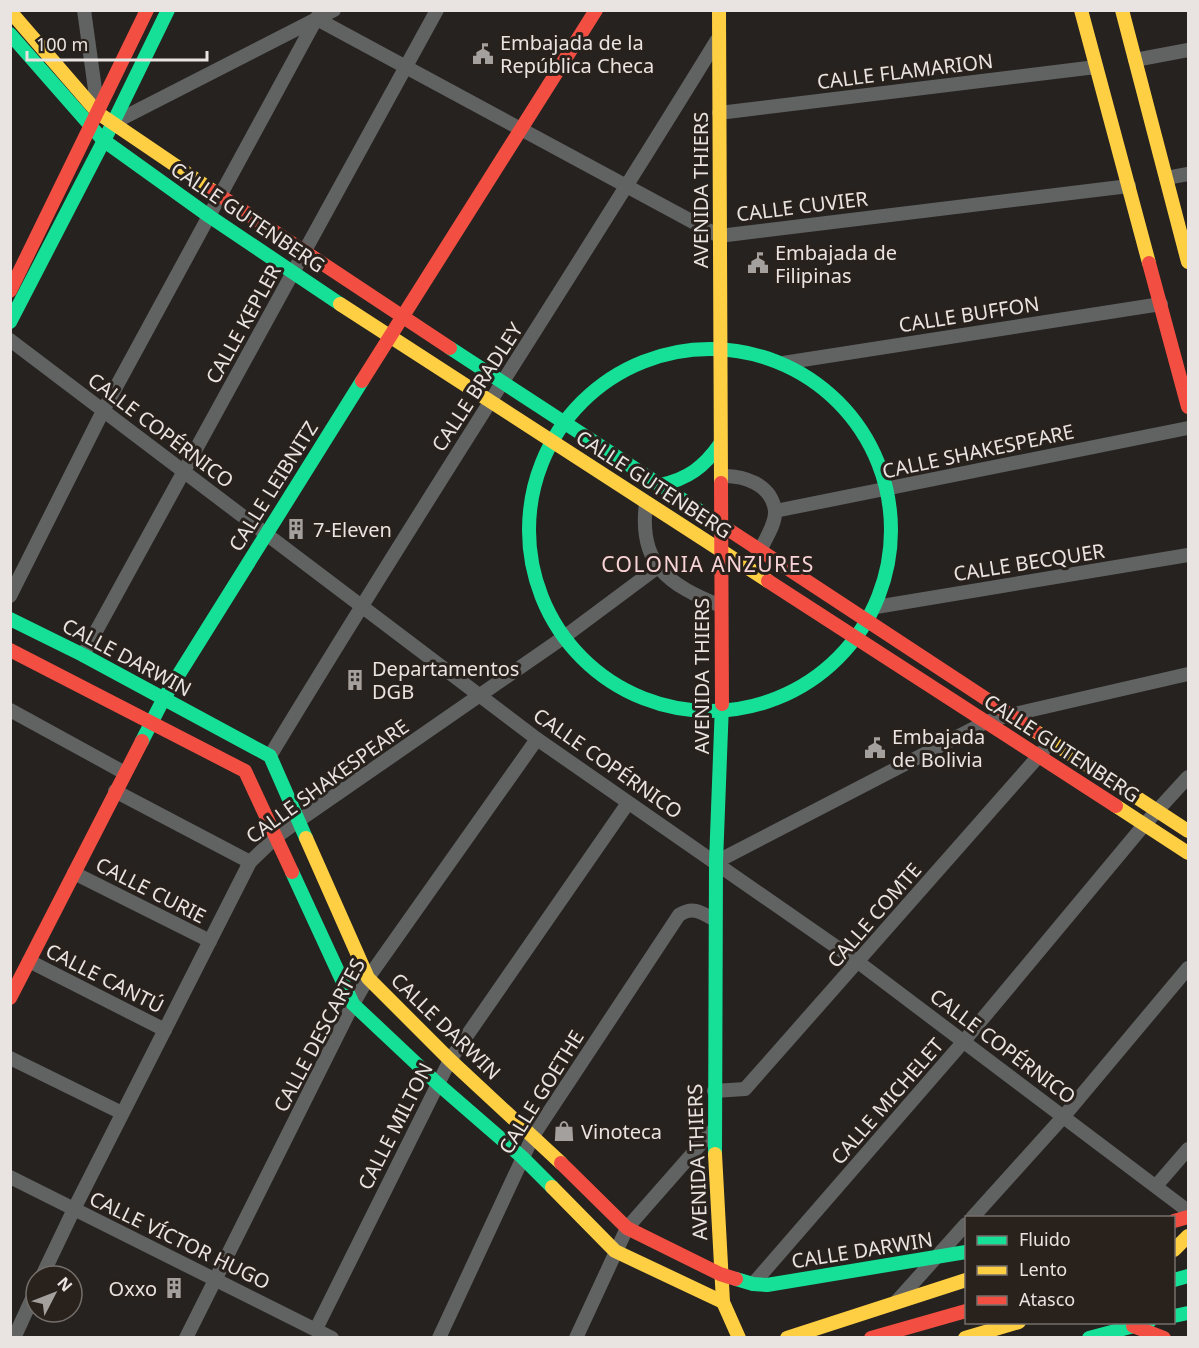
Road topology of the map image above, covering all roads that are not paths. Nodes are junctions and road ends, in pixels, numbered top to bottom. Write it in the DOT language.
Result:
graph roads {
  1 [pos="84,10"];
  2 [pos="147,10"];
  3 [pos="168,10"];
  4 [pos="334,10"];
  5 [pos="437,10"];
  6 [pos="596,10"];
  7 [pos="719,10"];
  8 [pos="1081,10"];
  9 [pos="1122,10"];
  10 [pos="10,11"];
  11 [pos="319,15"];
  12 [pos="10,34"];
  13 [pos="718,38"];
  14 [pos="1188,50"];
  15 [pos="1135,60"];
  16 [pos="405,67"];
  17 [pos="1096,67"];
  18 [pos="98,113"];
  19 [pos="719,113"];
  20 [pos="113,123"];
  21 [pos="91,127"];
  22 [pos="521,128"];
  23 [pos="103,140"];
  24 [pos="1188,174"];
  25 [pos="1166,178"];
  26 [pos="628,186"];
  27 [pos="1129,186"];
  28 [pos="220,196"];
  29 [pos="209,216"];
  30 [pos="719,236"];
  31 [pos="10,251"];
  32 [pos="304,252"];
  33 [pos="26,257"];
  34 [pos="1188,262"];
  35 [pos="293,271"];
  36 [pos="10,291"];
  37 [pos="1161,304"];
  38 [pos="403,316"];
  39 [pos="10,322"];
  40 [pos="390,337"];
  41 [pos="10,340"];
  42 [pos="720,348"];
  43 [pos="783,363"];
  44 [pos="503,382"];
  45 [pos="491,402"];
  46 [pos="1188,407"];
  47 [pos="104,411"];
  48 [pos="563,422"];
  49 [pos="1188,428"];
  50 [pos="551,441"];
  51 [pos="720,444"];
  52 [pos="184,473"];
  53 [pos="721,476"];
  54 [pos="660,485"];
  55 [pos="888,490"];
  56 [pos="646,503"];
  57 [pos="775,512"];
  58 [pos="720,525"];
  59 [pos="265,534"];
  60 [pos="760,550"];
  61 [pos="721,551"];
  62 [pos="1188,555"];
  63 [pos="658,567"];
  64 [pos="10,596"];
  65 [pos="360,606"];
  66 [pos="721,606"];
  67 [pos="876,607"];
  68 [pos="10,619"];
  69 [pos="868,621"];
  70 [pos="564,637"];
  71 [pos="857,639"];
  72 [pos="10,650"];
  73 [pos="83,655"];
  74 [pos="1188,674"];
  75 [pos="480,696"];
  76 [pos="164,698"];
  77 [pos="10,710"];
  78 [pos="722,712"];
  79 [pos="1010,715"];
  80 [pos="151,722"];
  81 [pos="986,722"];
  82 [pos="537,739"];
  83 [pos="1052,742"];
  84 [pos="270,756"];
  85 [pos="1037,757"];
  86 [pos="125,773"];
  87 [pos="1188,777"];
  88 [pos="115,792"];
  89 [pos="628,803"];
  90 [pos="1156,810"];
  91 [pos="298,821"];
  92 [pos="1144,825"];
  93 [pos="1188,831"];
  94 [pos="276,837"];
  95 [pos="1188,854"];
  96 [pos="250,862"];
  97 [pos="716,862"];
  98 [pos="74,873"];
  99 [pos="715,920"];
  100 [pos="210,941"];
  101 [pos="29,961"];
  102 [pos="858,962"];
  103 [pos="1188,968"];
  104 [pos="368,978"];
  105 [pos="10,998"];
  106 [pos="353,1004"];
  107 [pos="165,1030"];
  108 [pos="964,1041"];
  109 [pos="10,1058"];
  110 [pos="450,1060"];
  111 [pos="438,1083"];
  112 [pos="714,1091"];
  113 [pos="122,1113"];
  114 [pos="1064,1116"];
  115 [pos="714,1129"];
  116 [pos="533,1136"];
  117 [pos="1188,1149"];
  118 [pos="522,1157"];
  119 [pos="10,1178"];
  120 [pos="1156,1186"];
  121 [pos="74,1209"];
  122 [pos="1188,1211"];
  123 [pos="974,1216"];
  124 [pos="965,1225"];
  125 [pos="627,1228"];
  126 [pos="1188,1236"];
  127 [pos="1175,1248"];
  128 [pos="615,1251"];
  129 [pos="965,1252"];
  130 [pos="937,1257"];
  131 [pos="48,1264"];
  132 [pos="720,1274"];
  133 [pos="216,1280"];
  134 [pos="965,1280"];
  135 [pos="753,1284"];
  136 [pos="723,1302"];
  137 [pos="896,1302"];
  138 [pos="965,1311"];
  139 [pos="24,1316"];
  140 [pos="1015,1324"];
  141 [pos="1144,1324"];
  142 [pos="1133,1326"];
  143 [pos="316,1329"];
  144 [pos="14,1338"];
  145 [pos="186,1338"];
  146 [pos="333,1338"];
  147 [pos="439,1338"];
  148 [pos="576,1338"];
  149 [pos="739,1338"];
  150 [pos="787,1338"];
  151 [pos="871,1338"];
  152 [pos="965,1338"];
  153 [pos="1089,1338"];
  154 [pos="1164,1338"];
  1 -- 18 [label="street"];
  2 -- 18 [label="main road"];
  3 -- 20 [label="main road"];
  4 -- 11 [label="street"];
  5 -- 16 [label="street, CALLE KEPLER"];
  6 -- 22 [label="main road, CALLE LEIBNITZ"];
  7 -- 13 [label="main road, AVENIDA THIERS"];
  8 -- 17 [label="main road"];
  9 -- 15 [label="main road"];
  10 -- 18 [label="main road, CALLE GUTENBERG"];
  11 -- 16 [label="street, CALLE CUVIER"];
  11 -- 20 [label="street"];
  11 -- 28 [label="street"];
  12 -- 21 [label="main road, CALLE GUTENBERG"];
  13 -- 19 [label="main road, AVENIDA THIERS"];
  13 -- 26 [label="street, CALLE BRADLEY"];
  14 -- 15 [label="street"];
  15 -- 25 [label="main road"];
  16 -- 22 [label="street, CALLE CUVIER"];
  16 -- 32 [label="street, CALLE KEPLER"];
  17 -- 19 [label="street, CALLE FLAMARION"];
  17 -- 27 [label="main road"];
  18 -- 20 [label="main road, CALLE GUTENBERG"];
  18 -- 21 [label="main road"];
  19 -- 30 [label="main road, AVENIDA THIERS"];
  20 -- 23 [label="main road"];
  20 -- 28 [label="main road, CALLE GUTENBERG"];
  21 -- 23 [label="main road, CALLE GUTENBERG"];
  21 -- 33 [label="main road"];
  22 -- 26 [label="street, CALLE CUVIER"];
  22 -- 38 [label="main road, CALLE LEIBNITZ"];
  23 -- 29 [label="main road, CALLE GUTENBERG"];
  23 -- 39 [label="main road"];
  24 -- 25 [label="street"];
  25 -- 34 [label="main road"];
  26 -- 30 [label="street, CALLE CUVIER"];
  26 -- 44 [label="street, CALLE BRADLEY"];
  27 -- 30 [label="street, CALLE CUVIER"];
  27 -- 37 [label="main road"];
  28 -- 29 [label="street"];
  28 -- 32 [label="main road, CALLE GUTENBERG"];
  29 -- 35 [label="main road, CALLE GUTENBERG"];
  29 -- 47 [label="street"];
  30 -- 42 [label="main road, AVENIDA THIERS"];
  31 -- 33 [label="main road"];
  32 -- 35 [label="street, CALLE KEPLER"];
  32 -- 38 [label="main road, CALLE GUTENBERG"];
  33 -- 36 [label="main road"];
  35 -- 40 [label="main road, CALLE GUTENBERG"];
  35 -- 52 [label="street, CALLE KEPLER"];
  37 -- 43 [label="street, CALLE BUFFON"];
  37 -- 46 [label="main road"];
  38 -- 40 [label="main road, CALLE LEIBNITZ"];
  38 -- 44 [label="main road, CALLE GUTENBERG"];
  40 -- 45 [label="main road, CALLE GUTENBERG"];
  40 -- 59 [label="main road, CALLE LEIBNITZ"];
  41 -- 47 [label="street, CALLE COPÉRNICO"];
  42 -- 43 [label="main road"];
  42 -- 48 [label="main road"];
  42 -- 51 [label="main road, AVENIDA THIERS"];
  43 -- 55 [label="main road"];
  44 -- 45 [label="street, CALLE BRADLEY"];
  44 -- 48 [label="main road, CALLE GUTENBERG"];
  45 -- 50 [label="main road, CALLE GUTENBERG"];
  45 -- 65 [label="street, CALLE BRADLEY"];
  47 -- 52 [label="street, CALLE COPÉRNICO"];
  47 -- 64 [label="street"];
  48 -- 50 [label="main road"];
  48 -- 54 [label="main road, CALLE GUTENBERG"];
  49 -- 55 [label="street, CALLE SHAKESPEARE"];
  50 -- 56 [label="main road, CALLE GUTENBERG"];
  50 -- 70 [label="main road"];
  51 -- 53 [label="main road, AVENIDA THIERS"];
  51 -- 54 [label="main road"];
  52 -- 59 [label="street, CALLE COPÉRNICO"];
  52 -- 73 [label="street, CALLE KEPLER"];
  53 -- 57 [label="street"];
  53 -- 58 [label="main road, AVENIDA THIERS"];
  54 -- 58 [label="main road, CALLE GUTENBERG"];
  55 -- 57 [label="street, CALLE SHAKESPEARE"];
  55 -- 67 [label="main road"];
  56 -- 61 [label="main road, CALLE GUTENBERG"];
  56 -- 63 [label="street"];
  57 -- 60 [label="street"];
  58 -- 60 [label="main road, CALLE GUTENBERG"];
  58 -- 61 [label="main road, AVENIDA THIERS"];
  59 -- 65 [label="street, CALLE COPÉRNICO"];
  59 -- 76 [label="main road, CALLE LEIBNITZ"];
  60 -- 69 [label="main road, CALLE GUTENBERG"];
  61 -- 66 [label="main road, AVENIDA THIERS"];
  61 -- 71 [label="main road, CALLE GUTENBERG"];
  62 -- 67 [label="street, CALLE BECQUER"];
  63 -- 66 [label="street"];
  63 -- 70 [label="street, CALLE SHAKESPEARE"];
  65 -- 75 [label="street, CALLE COPÉRNICO"];
  65 -- 84 [label="street, CALLE BRADLEY"];
  66 -- 78 [label="main road, AVENIDA THIERS"];
  67 -- 69 [label="main road"];
  68 -- 73 [label="main road, CALLE DARWIN"];
  69 -- 71 [label="main road"];
  69 -- 79 [label="main road, CALLE GUTENBERG"];
  70 -- 75 [label="street, CALLE SHAKESPEARE"];
  70 -- 78 [label="main road"];
  71 -- 78 [label="main road"];
  71 -- 81 [label="main road, CALLE GUTENBERG"];
  72 -- 80 [label="main road"];
  73 -- 76 [label="main road, CALLE DARWIN"];
  74 -- 79 [label="street"];
  75 -- 82 [label="street, CALLE COPÉRNICO"];
  75 -- 91 [label="street, CALLE SHAKESPEARE"];
  76 -- 80 [label="main road, CALLE LEIBNITZ"];
  76 -- 84 [label="main road, CALLE DARWIN"];
  77 -- 86 [label="street"];
  78 -- 97 [label="main road, AVENIDA THIERS"];
  79 -- 81 [label="street"];
  79 -- 83 [label="main road, CALLE GUTENBERG"];
  80 -- 86 [label="main road, CALLE LEIBNITZ"];
  80 -- 94 [label="main road"];
  81 -- 85 [label="main road, CALLE GUTENBERG"];
  81 -- 97 [label="street"];
  82 -- 89 [label="street, CALLE COPÉRNICO"];
  82 -- 104 [label="street, CALLE DESCARTES"];
  83 -- 85 [label="street, CALLE COMTE"];
  83 -- 90 [label="main road, CALLE GUTENBERG"];
  84 -- 91 [label="main road, CALLE DARWIN"];
  85 -- 92 [label="main road, CALLE GUTENBERG"];
  85 -- 102 [label="street, CALLE COMTE"];
  86 -- 88 [label="main road, CALLE LEIBNITZ"];
  87 -- 90 [label="street, CALLE MICHELET"];
  88 -- 96 [label="street"];
  88 -- 98 [label="main road, CALLE LEIBNITZ"];
  89 -- 97 [label="street, CALLE COPÉRNICO"];
  89 -- 110 [label="street, CALLE MILTON"];
  90 -- 92 [label="street, CALLE MICHELET"];
  90 -- 93 [label="main road, CALLE GUTENBERG"];
  91 -- 94 [label="street, CALLE SHAKESPEARE"];
  91 -- 104 [label="main road, CALLE DARWIN"];
  92 -- 95 [label="main road, CALLE GUTENBERG"];
  92 -- 108 [label="street, CALLE MICHELET"];
  94 -- 96 [label="street, CALLE SHAKESPEARE"];
  94 -- 106 [label="main road"];
  96 -- 100 [label="street, CALLE SHAKESPEARE"];
  97 -- 99 [label="main road, AVENIDA THIERS"];
  97 -- 102 [label="street, CALLE COPÉRNICO"];
  98 -- 100 [label="street, CALLE CURIE"];
  98 -- 101 [label="main road, CALLE LEIBNITZ"];
  99 -- 112 [label="main road, AVENIDA THIERS"];
  99 -- 116 [label="street, CALLE GOETHE"];
  100 -- 107 [label="street, CALLE SHAKESPEARE"];
  101 -- 105 [label="main road, CALLE LEIBNITZ"];
  101 -- 107 [label="street, CALLE CANTÚ"];
  102 -- 108 [label="street, CALLE COPÉRNICO"];
  102 -- 112 [label="street, CALLE COMTE"];
  103 -- 114 [label="street"];
  104 -- 106 [label="street, CALLE DESCARTES"];
  104 -- 110 [label="main road, CALLE DARWIN"];
  106 -- 111 [label="main road"];
  106 -- 133 [label="street, CALLE DESCARTES"];
  107 -- 113 [label="street, CALLE SHAKESPEARE"];
  108 -- 114 [label="street, CALLE COPÉRNICO"];
  108 -- 135 [label="street, CALLE MICHELET"];
  109 -- 113 [label="street"];
  110 -- 111 [label="street, CALLE MILTON"];
  110 -- 116 [label="main road, CALLE DARWIN"];
  111 -- 118 [label="main road"];
  111 -- 143 [label="street, CALLE MILTON"];
  112 -- 115 [label="main road, AVENIDA THIERS"];
  113 -- 121 [label="street, CALLE SHAKESPEARE"];
  114 -- 120 [label="street, CALLE COPÉRNICO"];
  114 -- 123 [label="street"];
  115 -- 125 [label="street"];
  115 -- 132 [label="main road, AVENIDA THIERS"];
  116 -- 118 [label="street, CALLE GOETHE"];
  116 -- 125 [label="main road, CALLE DARWIN"];
  117 -- 120 [label="street"];
  118 -- 128 [label="main road"];
  118 -- 147 [label="street, CALLE GOETHE"];
  119 -- 121 [label="street, CALLE VÍCTOR HUGO"];
  120 -- 122 [label="street, CALLE COPÉRNICO"];
  121 -- 131 [label="street, CALLE SHAKESPEARE"];
  121 -- 133 [label="street, CALLE VÍCTOR HUGO"];
  124 -- 130 [label="street"];
  125 -- 128 [label="street"];
  125 -- 132 [label="main road, CALLE DARWIN"];
  126 -- 127 [label="main road"];
  128 -- 136 [label="main road"];
  128 -- 148 [label="street"];
  129 -- 130 [label="main road, CALLE DARWIN"];
  130 -- 135 [label="main road, CALLE DARWIN"];
  130 -- 137 [label="street"];
  132 -- 135 [label="main road, CALLE DARWIN"];
  132 -- 136 [label="main road, AVENIDA THIERS"];
  133 -- 143 [label="street, CALLE VÍCTOR HUGO"];
  133 -- 145 [label="street, CALLE DESCARTES"];
  134 -- 137 [label="main road"];
  136 -- 149 [label="main road, AVENIDA THIERS"];
  137 -- 150 [label="main road"];
  138 -- 151 [label="main road"];
  139 -- 144 [label="street"];
  140 -- 152 [label="main road"];
  141 -- 142 [label="main road"];
  142 -- 153 [label="main road"];
  142 -- 154 [label="main road"];
  143 -- 146 [label="street, CALLE VÍCTOR HUGO"];
}
